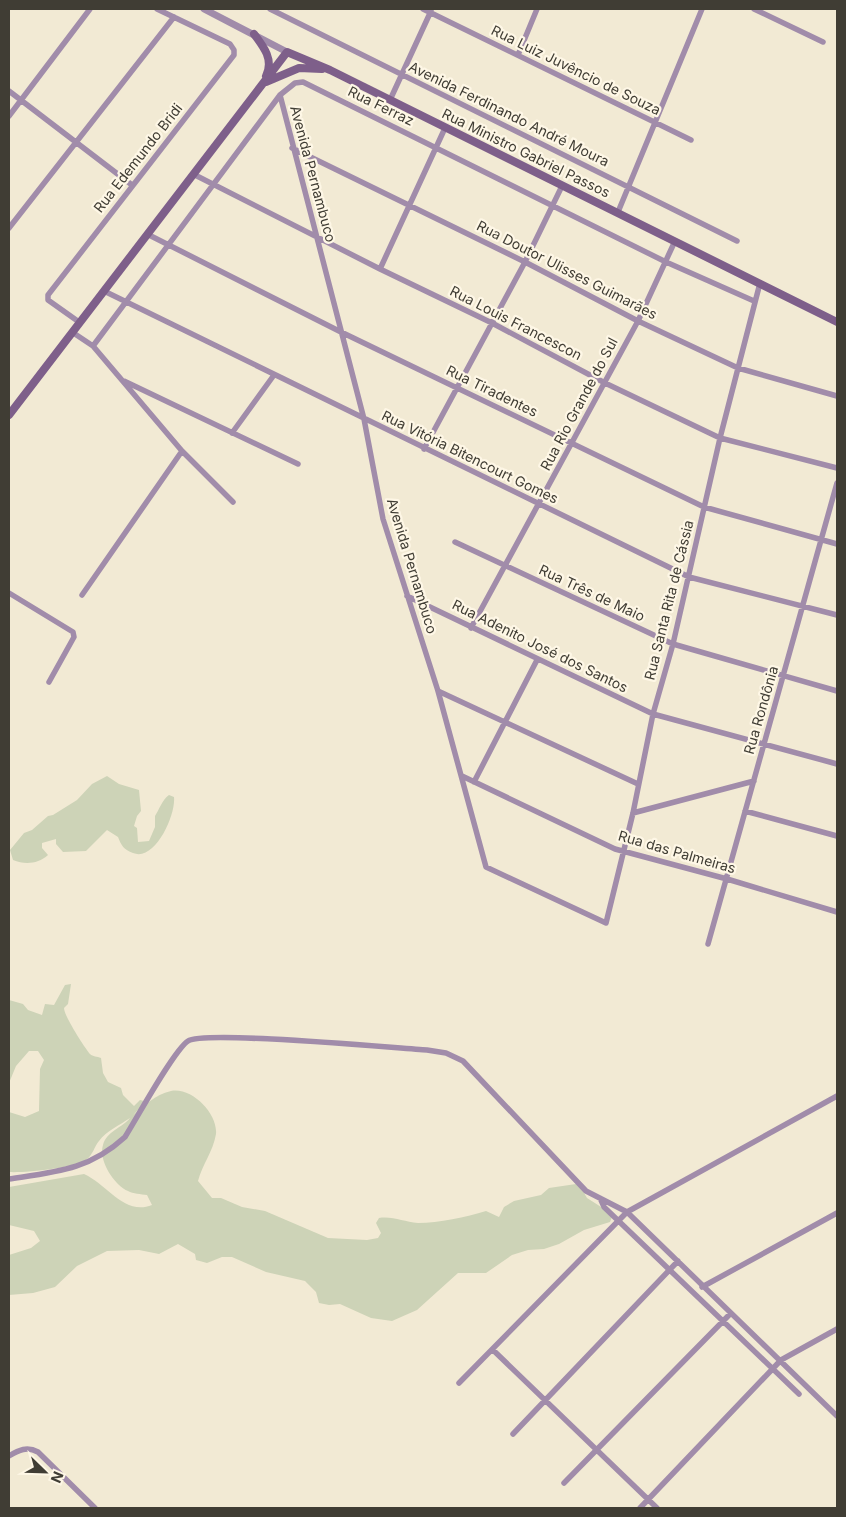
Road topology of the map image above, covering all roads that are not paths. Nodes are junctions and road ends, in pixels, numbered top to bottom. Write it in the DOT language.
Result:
graph roads {
  1 [pos="90,9"];
  2 [pos="157,9"];
  3 [pos="204,9"];
  4 [pos="270,9"];
  5 [pos="423,9"];
  6 [pos="537,9"];
  7 [pos="702,9"];
  8 [pos="754,9"];
  9 [pos="431,10"];
  10 [pos="174,17"];
  11 [pos="254,34"];
  12 [pos="823,42"];
  13 [pos="287,52"];
  14 [pos="518,55"];
  15 [pos="330,70"];
  16 [pos="401,74"];
  17 [pos="262,84"];
  18 [pos="9,91"];
  19 [pos="280,95"];
  20 [pos="390,100"];
  21 [pos="21,101"];
  22 [pos="9,116"];
  23 [pos="655,123"];
  24 [pos="445,128"];
  25 [pos="691,140"];
  26 [pos="76,142"];
  27 [pos="436,147"];
  28 [pos="292,148"];
  29 [pos="193,174"];
  30 [pos="132,184"];
  31 [pos="213,185"];
  32 [pos="562,186"];
  33 [pos="629,187"];
  34 [pos="409,205"];
  35 [pos="554,206"];
  36 [pos="618,212"];
  37 [pos="9,228"];
  38 [pos="147,234"];
  39 [pos="317,238"];
  40 [pos="675,241"];
  41 [pos="737,241"];
  42 [pos="168,245"];
  43 [pos="525,262"];
  44 [pos="666,262"];
  45 [pos="380,269"];
  46 [pos="760,283"];
  47 [pos="104,291"];
  48 [pos="126,301"];
  49 [pos="754,301"];
  50 [pos="638,321"];
  51 [pos="80,322"];
  52 [pos="837,322"];
  53 [pos="492,323"];
  54 [pos="72,332"];
  55 [pos="341,332"];
  56 [pos="93,346"];
  57 [pos="738,368"];
  58 [pos="274,375"];
  59 [pos="122,380"];
  60 [pos="605,383"];
  61 [pos="458,388"];
  62 [pos="837,396"];
  63 [pos="9,415"];
  64 [pos="364,419"];
  65 [pos="232,433"];
  66 [pos="720,438"];
  67 [pos="572,444"];
  68 [pos="424,449"];
  69 [pos="182,451"];
  70 [pos="298,464"];
  71 [pos="837,468"];
  72 [pos="837,483"];
  73 [pos="233,502"];
  74 [pos="538,505"];
  75 [pos="704,507"];
  76 [pos="821,540"];
  77 [pos="455,542"];
  78 [pos="837,544"];
  79 [pos="504,567"];
  80 [pos="689,577"];
  81 [pos="9,592"];
  82 [pos="82,595"];
  83 [pos="407,596"];
  84 [pos="803,607"];
  85 [pos="837,615"];
  86 [pos="471,628"];
  87 [pos="673,644"];
  88 [pos="537,660"];
  89 [pos="783,677"];
  90 [pos="49,682"];
  91 [pos="438,691"];
  92 [pos="837,692"];
  93 [pos="653,714"];
  94 [pos="505,723"];
  95 [pos="764,744"];
  96 [pos="837,764"];
  97 [pos="462,776"];
  98 [pos="754,781"];
  99 [pos="474,782"];
  100 [pos="638,784"];
  101 [pos="746,811"];
  102 [pos="633,813"];
  103 [pos="837,836"];
  104 [pos="624,850"];
  105 [pos="727,879"];
  106 [pos="837,912"];
  107 [pos="606,923"];
  108 [pos="708,944"];
  109 [pos="837,1096"];
  110 [pos="9,1179"];
  111 [pos="600,1198"];
  112 [pos="627,1212"];
  113 [pos="837,1213"];
  114 [pos="618,1220"];
  115 [pos="678,1261"];
  116 [pos="670,1270"];
  117 [pos="702,1287"];
  118 [pos="730,1314"];
  119 [pos="722,1322"];
  120 [pos="837,1329"];
  121 [pos="493,1350"];
  122 [pos="781,1360"];
  123 [pos="773,1370"];
  124 [pos="459,1383"];
  125 [pos="799,1394"];
  126 [pos="545,1400"];
  127 [pos="837,1416"];
  128 [pos="513,1434"];
  129 [pos="595,1450"];
  130 [pos="9,1456"];
  131 [pos="564,1483"];
  132 [pos="648,1500"];
  133 [pos="95,1508"];
  134 [pos="640,1508"];
  135 [pos="657,1508"];
  1 -- 21 [label="street"];
  2 -- 10 [label="street"];
  3 -- 11 [label="street, Rua Ministro Gabriel Passos"];
  4 -- 16 [label="street, Avenida Ferdinando André Moura"];
  5 -- 9 [label="street, Rua Luiz Juvêncio de Souza"];
  6 -- 14 [label="street"];
  7 -- 23 [label="street"];
  8 -- 12 [label="street"];
  9 -- 14 [label="street, Rua Luiz Juvêncio de Souza"];
  9 -- 16 [label="street"];
  10 -- 26 [label="street"];
  10 -- 30 [label="street, Rua Edemundo Bridi"];
  11 -- 13 [label="street, Rua Ministro Gabriel Passos"];
  11 -- 17 [label="main road"];
  13 -- 15 [label="main road, Rua Ministro Gabriel Passos"];
  13 -- 17 [label="main road"];
  14 -- 23 [label="street, Rua Luiz Juvêncio de Souza"];
  15 -- 17 [label="main road"];
  15 -- 20 [label="main road, Rua Ministro Gabriel Passos"];
  16 -- 20 [label="street"];
  16 -- 33 [label="street, Avenida Ferdinando André Moura"];
  17 -- 29 [label="main road"];
  18 -- 21 [label="street"];
  19 -- 27 [label="street, Rua Ferraz"];
  19 -- 28 [label="street, Avenida Pernambuco"];
  19 -- 31 [label="street, Rua Ferraz"];
  20 -- 24 [label="main road, Rua Ministro Gabriel Passos"];
  21 -- 22 [label="street"];
  21 -- 26 [label="street"];
  23 -- 25 [label="street, Rua Luiz Juvêncio de Souza"];
  23 -- 33 [label="street"];
  24 -- 27 [label="street"];
  24 -- 32 [label="main road, Rua Ministro Gabriel Passos"];
  26 -- 30 [label="street"];
  26 -- 37 [label="street"];
  27 -- 34 [label="street"];
  27 -- 35 [label="street, Rua Ferraz"];
  28 -- 34 [label="street, Rua Doutor Ulisses Guimarães"];
  28 -- 39 [label="street, Avenida Pernambuco"];
  29 -- 31 [label="street, Rua Louis Francescon"];
  29 -- 38 [label="main road"];
  30 -- 51 [label="street, Rua Edemundo Bridi"];
  31 -- 39 [label="street, Rua Louis Francescon"];
  31 -- 42 [label="street, Rua Ferraz"];
  32 -- 35 [label="street"];
  32 -- 36 [label="main road, Rua Ministro Gabriel Passos"];
  33 -- 36 [label="street"];
  33 -- 41 [label="street, Avenida Ferdinando André Moura"];
  34 -- 43 [label="street, Rua Doutor Ulisses Guimarães"];
  34 -- 45 [label="street"];
  35 -- 43 [label="street"];
  35 -- 44 [label="street, Rua Ferraz"];
  36 -- 40 [label="main road, Rua Ministro Gabriel Passos"];
  38 -- 42 [label="street, Rua Tiradentes"];
  38 -- 47 [label="main road"];
  39 -- 45 [label="street, Rua Louis Francescon"];
  39 -- 55 [label="street, Avenida Pernambuco"];
  40 -- 44 [label="street, Rua Rio Grande do Sul"];
  40 -- 46 [label="main road, Rua Ministro Gabriel Passos"];
  42 -- 48 [label="street, Rua Ferraz"];
  42 -- 55 [label="street, Rua Tiradentes"];
  43 -- 50 [label="street, Rua Doutor Ulisses Guimarães"];
  43 -- 53 [label="street"];
  44 -- 49 [label="street, Rua Ferraz"];
  44 -- 50 [label="street, Rua Rio Grande do Sul"];
  45 -- 53 [label="street, Rua Louis Francescon"];
  46 -- 49 [label="street, Rua Santa Rita de Cássia"];
  46 -- 52 [label="main road, Rua Ministro Gabriel Passos"];
  47 -- 48 [label="street, Rua Vitória Bitencourt Gomes"];
  47 -- 51 [label="main road"];
  48 -- 56 [label="street, Rua Ferraz"];
  48 -- 58 [label="street, Rua Vitória Bitencourt Gomes"];
  49 -- 57 [label="street, Rua Santa Rita de Cássia"];
  50 -- 57 [label="street, Rua Doutor Ulisses Guimarães"];
  50 -- 60 [label="street, Rua Rio Grande do Sul"];
  51 -- 54 [label="main road"];
  53 -- 60 [label="street, Rua Louis Francescon"];
  53 -- 61 [label="street"];
  54 -- 56 [label="street"];
  54 -- 63 [label="main road"];
  55 -- 61 [label="street, Rua Tiradentes"];
  55 -- 64 [label="street, Avenida Pernambuco"];
  56 -- 59 [label="street"];
  57 -- 62 [label="street, Rua Doutor Ulisses Guimarães"];
  57 -- 66 [label="street, Rua Santa Rita de Cássia"];
  58 -- 64 [label="street, Rua Vitória Bitencourt Gomes"];
  58 -- 65 [label="street"];
  59 -- 65 [label="street"];
  59 -- 69 [label="street"];
  60 -- 66 [label="street, Rua Louis Francescon"];
  60 -- 67 [label="street, Rua Rio Grande do Sul"];
  61 -- 67 [label="street, Rua Tiradentes"];
  61 -- 68 [label="street"];
  64 -- 68 [label="street, Rua Vitória Bitencourt Gomes"];
  64 -- 83 [label="street, Avenida Pernambuco"];
  65 -- 70 [label="street"];
  66 -- 71 [label="street, Rua Louis Francescon"];
  66 -- 75 [label="street, Rua Santa Rita de Cássia"];
  67 -- 74 [label="street, Rua Rio Grande do Sul"];
  67 -- 75 [label="street, Rua Tiradentes"];
  68 -- 74 [label="street, Rua Vitória Bitencourt Gomes"];
  69 -- 73 [label="street"];
  69 -- 82 [label="street"];
  72 -- 76 [label="street, Rua Rondônia"];
  74 -- 79 [label="street, Rua Rio Grande do Sul"];
  74 -- 80 [label="street, Rua Vitória Bitencourt Gomes"];
  75 -- 76 [label="street, Rua Tiradentes"];
  75 -- 80 [label="street, Rua Santa Rita de Cássia"];
  76 -- 78 [label="street, Rua Tiradentes"];
  76 -- 84 [label="street, Rua Rondônia"];
  77 -- 79 [label="street, Rua Três de Maio"];
  79 -- 86 [label="street, Rua Rio Grande do Sul"];
  79 -- 87 [label="street, Rua Três de Maio"];
  80 -- 84 [label="street, Rua Vitória Bitencourt Gomes"];
  80 -- 87 [label="street, Rua Santa Rita de Cássia"];
  81 -- 90 [label="street"];
  83 -- 86 [label="street, Rua Adenito José dos Santos"];
  83 -- 91 [label="street, Avenida Pernambuco"];
  84 -- 85 [label="street, Rua Vitória Bitencourt Gomes"];
  84 -- 89 [label="street, Rua Rondônia"];
  86 -- 88 [label="street, Rua Adenito José dos Santos"];
  87 -- 89 [label="street, Rua Três de Maio"];
  87 -- 93 [label="street, Rua Santa Rita de Cássia"];
  88 -- 93 [label="street, Rua Adenito José dos Santos"];
  88 -- 94 [label="street"];
  89 -- 92 [label="street, Rua Três de Maio"];
  89 -- 95 [label="street, Rua Rondônia"];
  91 -- 94 [label="street"];
  91 -- 97 [label="street, Avenida Pernambuco"];
  93 -- 95 [label="street, Rua Adenito José dos Santos"];
  93 -- 100 [label="street, Rua Santa Rita de Cássia"];
  94 -- 99 [label="street"];
  94 -- 100 [label="street"];
  95 -- 96 [label="street, Rua Adenito José dos Santos"];
  95 -- 98 [label="street, Rua Rondônia"];
  97 -- 99 [label="street, Rua das Palmeiras"];
  97 -- 107 [label="street, Avenida Pernambuco"];
  98 -- 101 [label="street, Rua Rondônia"];
  98 -- 102 [label="street"];
  99 -- 104 [label="street, Rua das Palmeiras"];
  100 -- 102 [label="street, Rua Santa Rita de Cássia"];
  101 -- 103 [label="street"];
  101 -- 105 [label="street, Rua Rondônia"];
  102 -- 104 [label="street, Rua Santa Rita de Cássia"];
  104 -- 105 [label="street, Rua das Palmeiras"];
  104 -- 107 [label="street, Rua Santa Rita de Cássia"];
  105 -- 106 [label="street, Rua das Palmeiras"];
  105 -- 108 [label="street, Rua Rondônia"];
  109 -- 112 [label="street"];
  110 -- 111 [label="street"];
  111 -- 112 [label="street"];
  111 -- 114 [label="street"];
  112 -- 114 [label="street"];
  112 -- 115 [label="street"];
  113 -- 117 [label="street"];
  114 -- 116 [label="street"];
  114 -- 121 [label="street"];
  115 -- 116 [label="street"];
  115 -- 117 [label="street"];
  116 -- 119 [label="street"];
  116 -- 126 [label="street"];
  117 -- 118 [label="street"];
  118 -- 119 [label="street"];
  118 -- 122 [label="street"];
  119 -- 123 [label="street"];
  119 -- 129 [label="street"];
  120 -- 122 [label="street"];
  121 -- 124 [label="street"];
  121 -- 126 [label="street"];
  122 -- 123 [label="street"];
  122 -- 127 [label="street"];
  123 -- 125 [label="street"];
  123 -- 132 [label="street"];
  126 -- 128 [label="street"];
  126 -- 129 [label="street"];
  129 -- 131 [label="street"];
  129 -- 132 [label="street"];
  130 -- 133 [label="street"];
  132 -- 134 [label="street"];
  132 -- 135 [label="street"];
}
